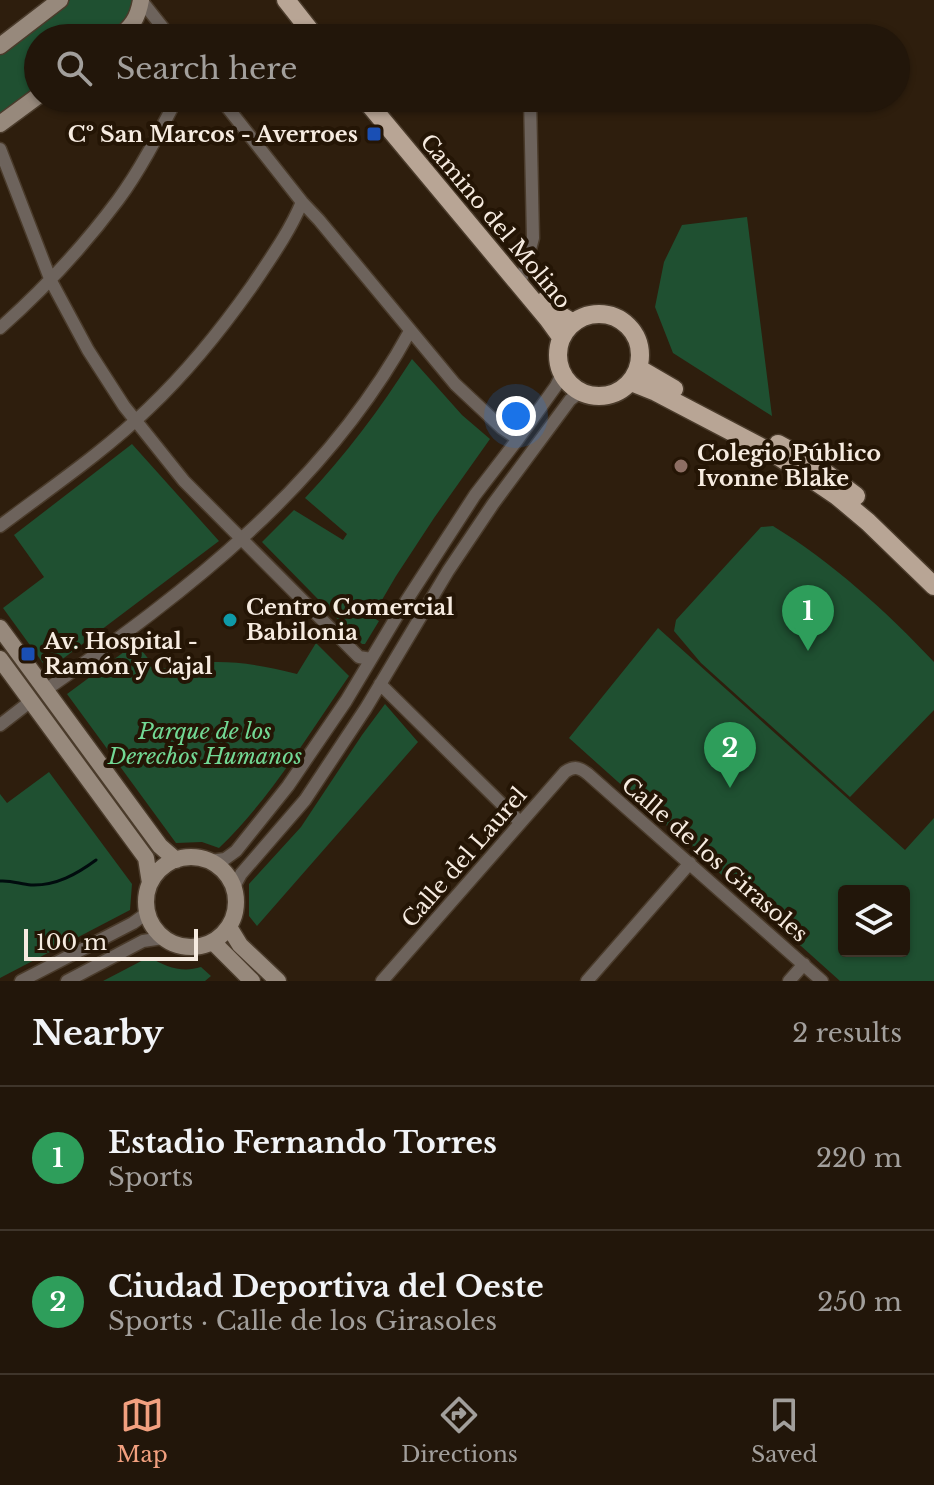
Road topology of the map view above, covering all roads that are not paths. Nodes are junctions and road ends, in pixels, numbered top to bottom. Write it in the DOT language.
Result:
graph roads {
  1 [pos="60,0"];
  2 [pos="141,0"];
  3 [pos="286,0"];
  4 [pos="302,0"];
  5 [pos="29,24"];
  6 [pos="132,24"];
  7 [pos="160,24"];
  8 [pos="305,24"];
  9 [pos="321,24"];
  10 [pos="24,28"];
  11 [pos="0,46"];
  12 [pos="24,106"];
  13 [pos="170,112"];
  14 [pos="231,112"];
  15 [pos="376,112"];
  16 [pos="389,112"];
  17 [pos="530,112"];
  18 [pos="0,124"];
  19 [pos="0,149"];
  20 [pos="302,202"];
  21 [pos="523,275"];
  22 [pos="51,281"];
  23 [pos="0,328"];
  24 [pos="567,330"];
  25 [pos="410,331"];
  26 [pos="562,374"];
  27 [pos="635,375"];
  28 [pos="580,392"];
  29 [pos="135,421"];
  30 [pos="518,439"];
  31 [pos="0,526"];
  32 [pos="243,539"];
  33 [pos="934,570"];
  34 [pos="934,586"];
  35 [pos="0,628"];
  36 [pos="0,659"];
  37 [pos="371,659"];
  38 [pos="380,684"];
  39 [pos="47,689"];
  40 [pos="31,701"];
  41 [pos="0,725"];
  42 [pos="581,768"];
  43 [pos="520,822"];
  44 [pos="176,860"];
  45 [pos="210,861"];
  46 [pos="690,863"];
  47 [pos="150,883"];
  48 [pos="234,887"];
  49 [pos="147,913"];
  50 [pos="229,927"];
  51 [pos="163,938"];
  52 [pos="213,942"];
  53 [pos="804,964"];
  54 [pos="21,981"];
  55 [pos="67,981"];
  56 [pos="252,981"];
  57 [pos="278,981"];
  58 [pos="382,981"];
  59 [pos="587,981"];
  60 [pos="789,981"];
  61 [pos="822,981"];
  1 -- 5 [label="main road"];
  2 -- 6 [label="main road"];
  2 -- 7 [label="street"];
  3 -- 8 [label="main road"];
  4 -- 9 [label="main road"];
  10 -- 11 [label="main road"];
  12 -- 18 [label="main road"];
  13 -- 22 [label="street"];
  14 -- 20 [label="street"];
  15 -- 24 [label="main road, Camino del Molino"];
  16 -- 21 [label="main road, Camino del Molino"];
  17 -- 21 [label="street, Camino del Molino"];
  19 -- 22 [label="street"];
  20 -- 25 [label="street"];
  20 -- 29 [label="street"];
  21 -- 24 [label="main road, Camino del Molino"];
  22 -- 23 [label="street"];
  22 -- 29 [label="street"];
  24 -- 26 [label="main road"];
  24 -- 27 [label="main road"];
  25 -- 30 [label="street"];
  25 -- 32 [label="street"];
  26 -- 28 [label="main road"];
  26 -- 30 [label="street"];
  27 -- 28 [label="main road"];
  27 -- 33 [label="main road"];
  27 -- 34 [label="main road"];
  28 -- 38 [label="street"];
  29 -- 31 [label="street"];
  29 -- 32 [label="street"];
  30 -- 37 [label="street"];
  32 -- 37 [label="street"];
  32 -- 39 [label="street"];
  35 -- 39 [label="main road"];
  36 -- 40 [label="main road"];
  37 -- 45 [label="street"];
  38 -- 43 [label="street"];
  38 -- 48 [label="street"];
  39 -- 44 [label="main road"];
  40 -- 41 [label="street"];
  40 -- 47 [label="main road"];
  42 -- 43 [label="street, Calle del Laurel"];
  42 -- 46 [label="street, Calle de los Girasoles"];
  43 -- 58 [label="street, Calle del Laurel"];
  44 -- 45 [label="main road"];
  44 -- 47 [label="main road"];
  45 -- 48 [label="main road"];
  46 -- 53 [label="street, Calle de los Girasoles"];
  46 -- 59 [label="street"];
  47 -- 49 [label="main road"];
  48 -- 50 [label="main road"];
  49 -- 51 [label="main road"];
  49 -- 54 [label="street"];
  50 -- 52 [label="main road"];
  50 -- 57 [label="main road"];
  51 -- 52 [label="main road"];
  51 -- 55 [label="street"];
  52 -- 56 [label="main road"];
  53 -- 60 [label="street"];
  53 -- 61 [label="street, Calle de los Girasoles"];
}
